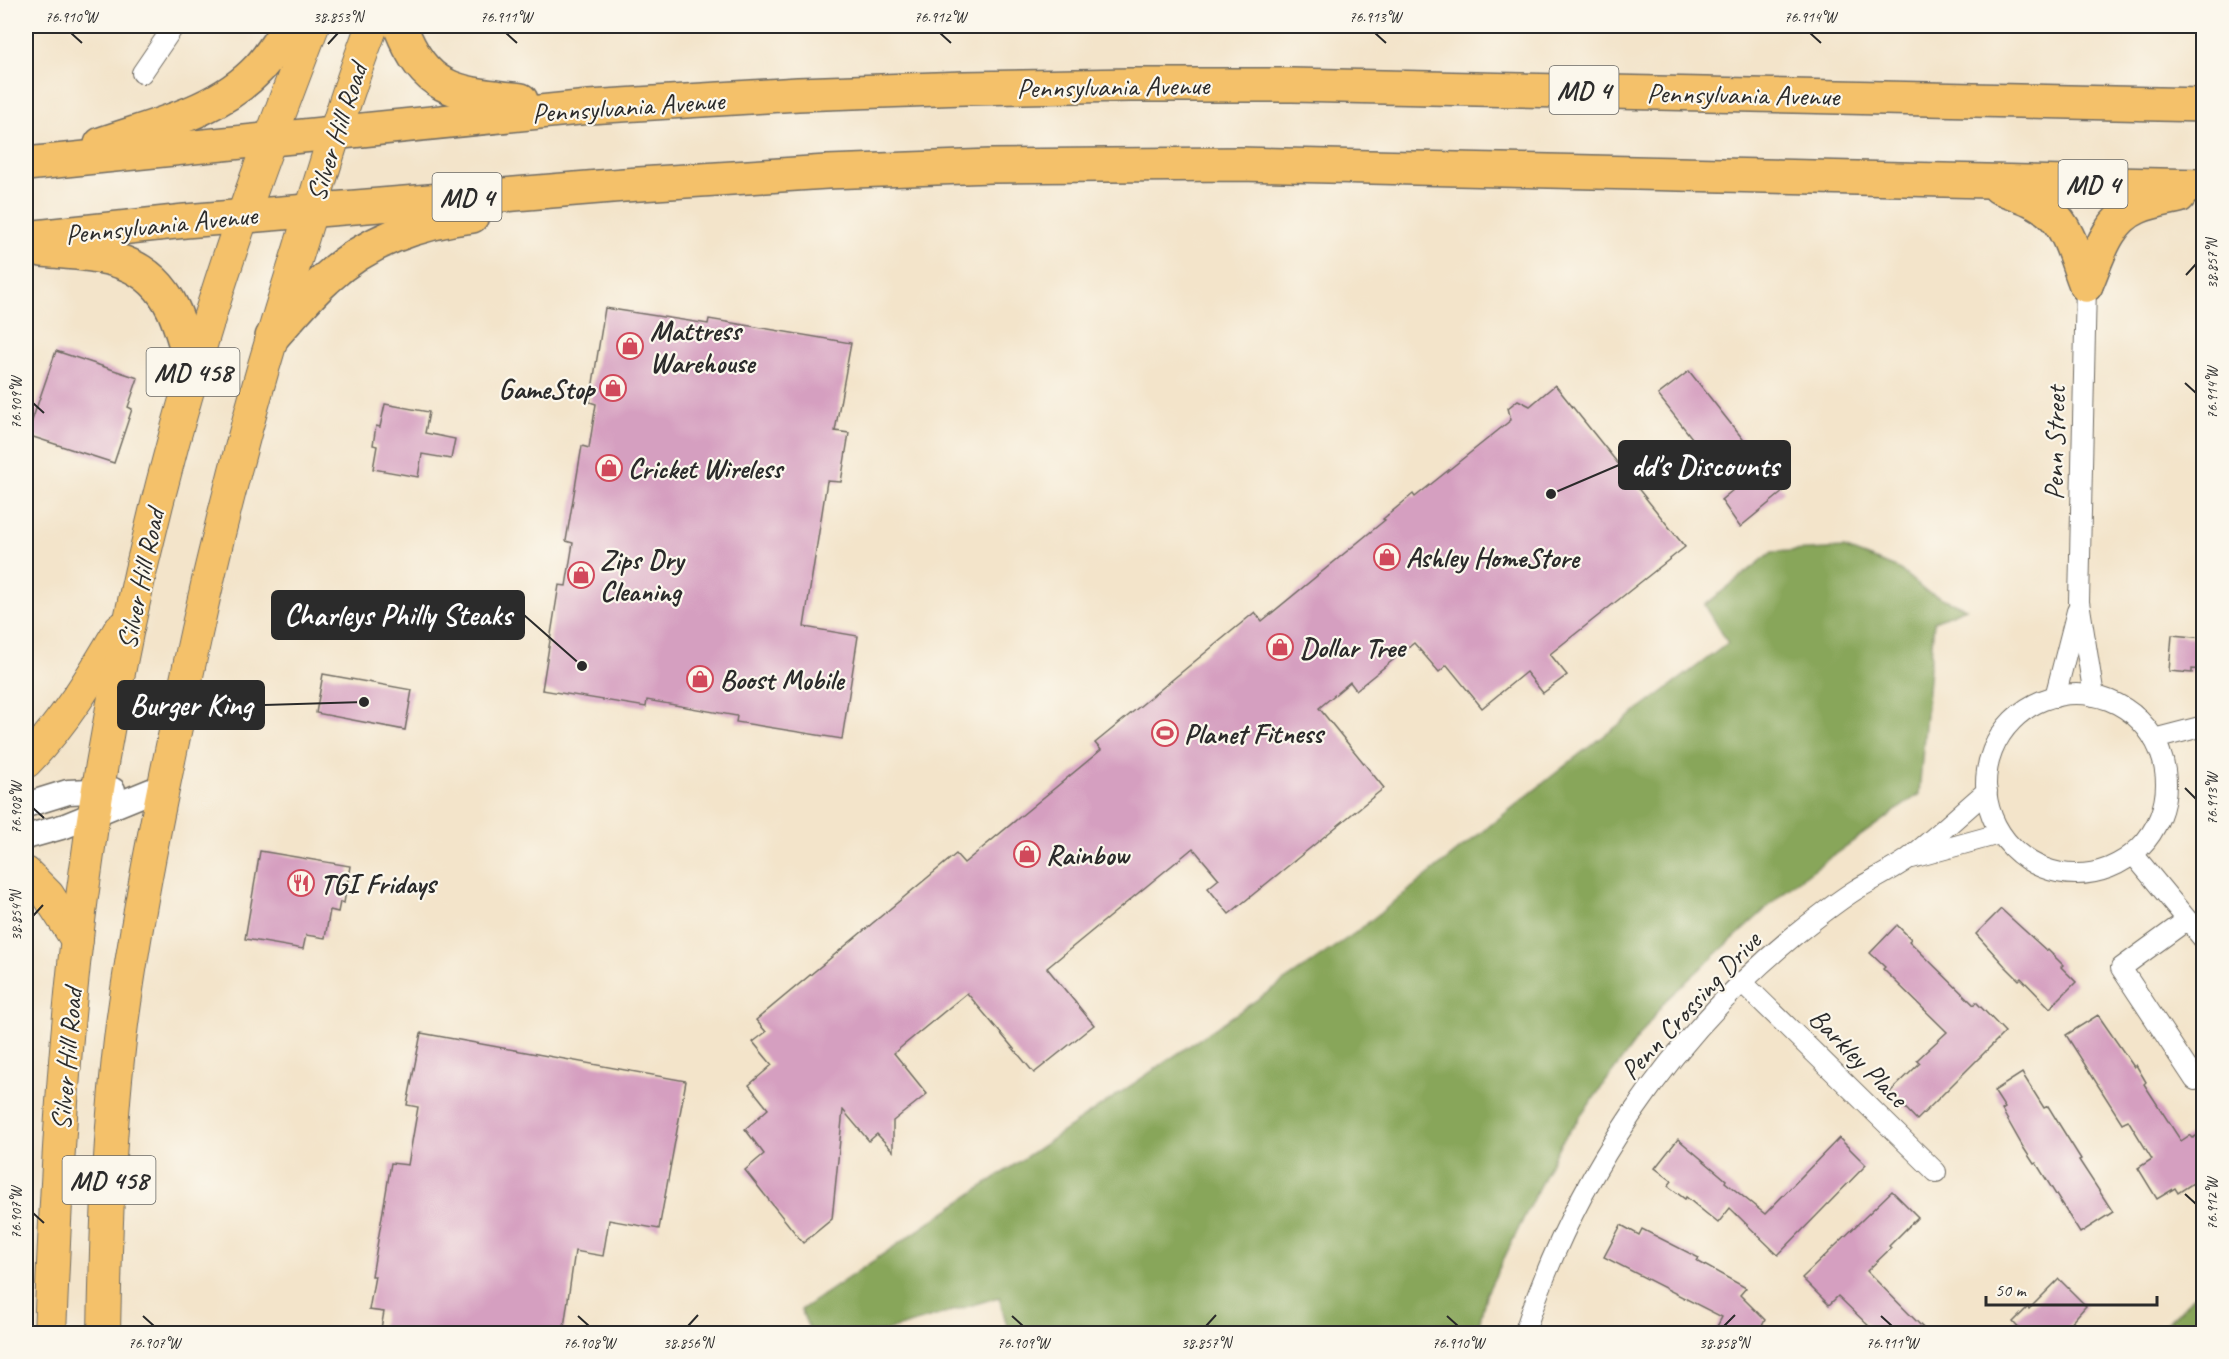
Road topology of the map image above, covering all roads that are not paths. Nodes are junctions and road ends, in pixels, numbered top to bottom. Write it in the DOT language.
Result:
graph roads {
  1 [pos="174,26"];
  2 [pos="289,26"];
  3 [pos="313,26"];
  4 [pos="372,26"];
  5 [pos="400,26"];
  6 [pos="142,73"];
  7 [pos="2204,105"];
  8 [pos="589,107"];
  9 [pos="335,134"];
  10 [pos="270,140"];
  11 [pos="39,163"];
  12 [pos="1983,180"];
  13 [pos="624,185"];
  14 [pos="2204,188"];
  15 [pos="311,210"];
  16 [pos="244,216"];
  17 [pos="26,238"];
  18 [pos="26,249"];
  19 [pos="2086,285"];
  20 [pos="272,337"];
  21 [pos="193,371"];
  22 [pos="2079,602"];
  23 [pos="133,608"];
  24 [pos="2094,696"];
  25 [pos="2055,697"];
  26 [pos="2204,726"];
  27 [pos="2154,739"];
  28 [pos="26,762"];
  29 [pos="163,786"];
  30 [pos="1987,791"];
  31 [pos="96,802"];
  32 [pos="26,805"];
  33 [pos="2000,834"];
  34 [pos="26,837"];
  35 [pos="2133,854"];
  36 [pos="1907,859"];
  37 [pos="26,873"];
  38 [pos="2187,920"];
  39 [pos="77,940"];
  40 [pos="2204,940"];
  41 [pos="1742,982"];
  42 [pos="2204,1074"];
  43 [pos="1936,1172"];
  44 [pos="50,1334"];
  45 [pos="104,1334"];
  46 [pos="1524,1334"];
  1 -- 6 [label="street"];
  2 -- 11 [label="highway"];
  3 -- 10 [label="main road, Silver Hill Road / MD 458"];
  4 -- 9 [label="main road, Silver Hill Road / MD 458"];
  5 -- 8 [label="highway"];
  7 -- 8 [label="highway, Pennsylvania Avenue / MD 4"];
  8 -- 9 [label="highway, Pennsylvania Avenue / MD 4"];
  9 -- 10 [label="highway, Pennsylvania Avenue / MD 4"];
  9 -- 15 [label="main road, Silver Hill Road / MD 458"];
  10 -- 11 [label="highway, Pennsylvania Avenue / MD 4"];
  10 -- 16 [label="main road, Silver Hill Road / MD 458"];
  12 -- 13 [label="highway, Pennsylvania Avenue / MD 4"];
  12 -- 14 [label="highway, Pennsylvania Avenue / MD 4"];
  12 -- 19 [label="highway"];
  13 -- 15 [label="highway, Pennsylvania Avenue / MD 4"];
  13 -- 20 [label="highway"];
  14 -- 19 [label="highway"];
  15 -- 16 [label="highway, Pennsylvania Avenue / MD 4"];
  15 -- 20 [label="main road, Silver Hill Road / MD 458"];
  16 -- 17 [label="highway, Pennsylvania Avenue / MD 4"];
  16 -- 21 [label="main road, Silver Hill Road / MD 458"];
  18 -- 21 [label="highway"];
  19 -- 22 [label="street, Penn Street"];
  20 -- 29 [label="main road, Silver Hill Road / MD 458"];
  21 -- 23 [label="main road, Silver Hill Road / MD 458"];
  22 -- 24 [label="street, Penn Street"];
  22 -- 25 [label="street, Penn Street"];
  23 -- 28 [label="main road"];
  23 -- 31 [label="main road, Silver Hill Road / MD 458"];
  24 -- 25 [label="street"];
  24 -- 27 [label="street"];
  25 -- 30 [label="street"];
  26 -- 27 [label="street"];
  27 -- 35 [label="street"];
  29 -- 31 [label="street"];
  29 -- 45 [label="main road, Silver Hill Road / MD 458"];
  30 -- 33 [label="street"];
  30 -- 36 [label="street, Penn Crossing Drive"];
  31 -- 32 [label="street"];
  31 -- 34 [label="street"];
  31 -- 39 [label="main road, Silver Hill Road / MD 458"];
  33 -- 35 [label="street"];
  33 -- 36 [label="street, Penn Crossing Drive"];
  35 -- 38 [label="street"];
  36 -- 41 [label="street, Penn Crossing Drive"];
  37 -- 39 [label="main road"];
  38 -- 40 [label="street"];
  38 -- 42 [label="street"];
  39 -- 44 [label="main road, Silver Hill Road / MD 458"];
  41 -- 43 [label="street, Barkley Place"];
  41 -- 46 [label="street, Penn Crossing Drive"];
}
